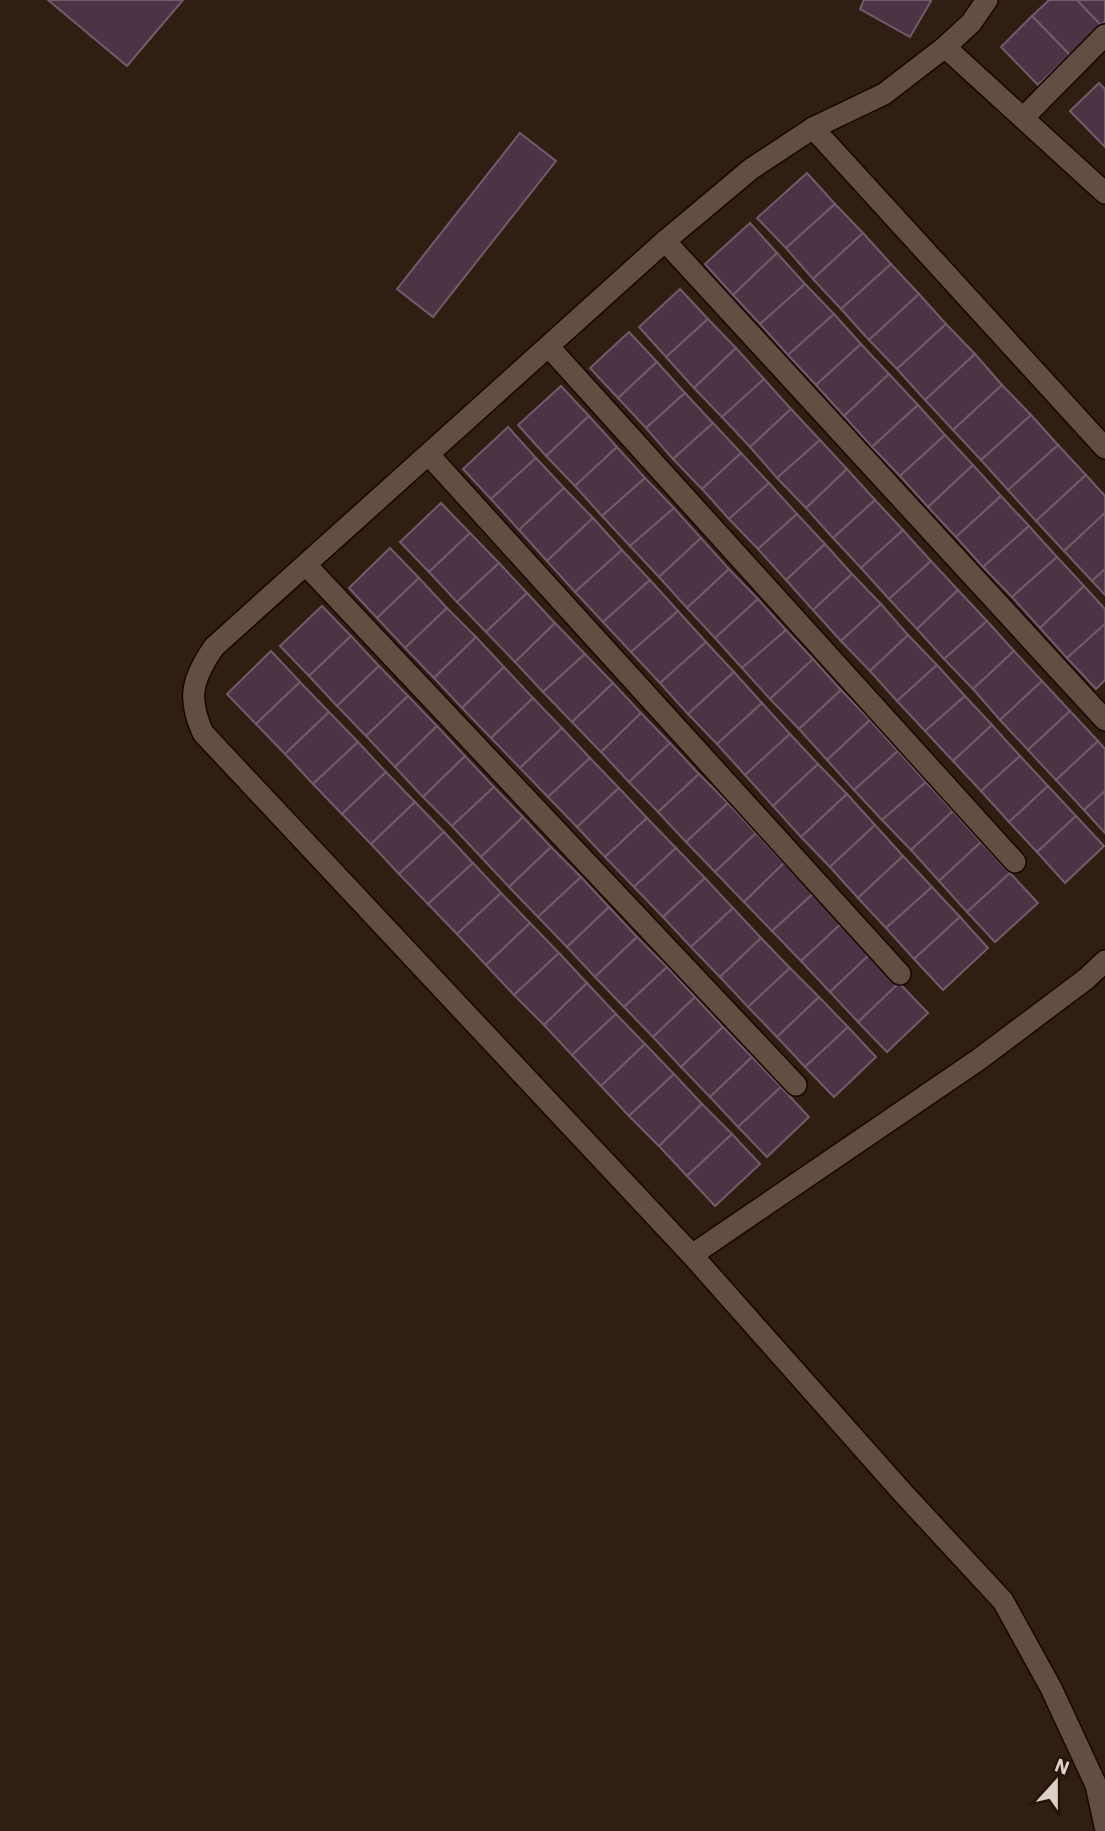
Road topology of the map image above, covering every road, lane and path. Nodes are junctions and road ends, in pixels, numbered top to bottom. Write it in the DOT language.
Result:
graph roads {
  1 [pos="987,0"];
  2 [pos="1105,35"];
  3 [pos="944,47"];
  4 [pos="1023,118"];
  5 [pos="813,128"];
  6 [pos="1105,193"];
  7 [pos="665,241"];
  8 [pos="549,347"];
  9 [pos="1105,448"];
  10 [pos="429,455"];
  11 [pos="306,565"];
  12 [pos="1105,720"];
  13 [pos="1014,862"];
  14 [pos="1105,961"];
  15 [pos="900,974"];
  16 [pos="796,1085"];
  17 [pos="692,1255"];
  18 [pos="1105,1826"];
  1 -- 3 [label="street"];
  2 -- 4 [label="street"];
  3 -- 4 [label="street"];
  3 -- 5 [label="street"];
  4 -- 6 [label="street"];
  5 -- 7 [label="street"];
  5 -- 9 [label="street"];
  7 -- 8 [label="street"];
  7 -- 12 [label="street"];
  8 -- 10 [label="street"];
  8 -- 13 [label="street"];
  10 -- 11 [label="street"];
  10 -- 15 [label="street"];
  11 -- 16 [label="street"];
  11 -- 17 [label="street"];
  14 -- 17 [label="street"];
  17 -- 18 [label="street"];
}
